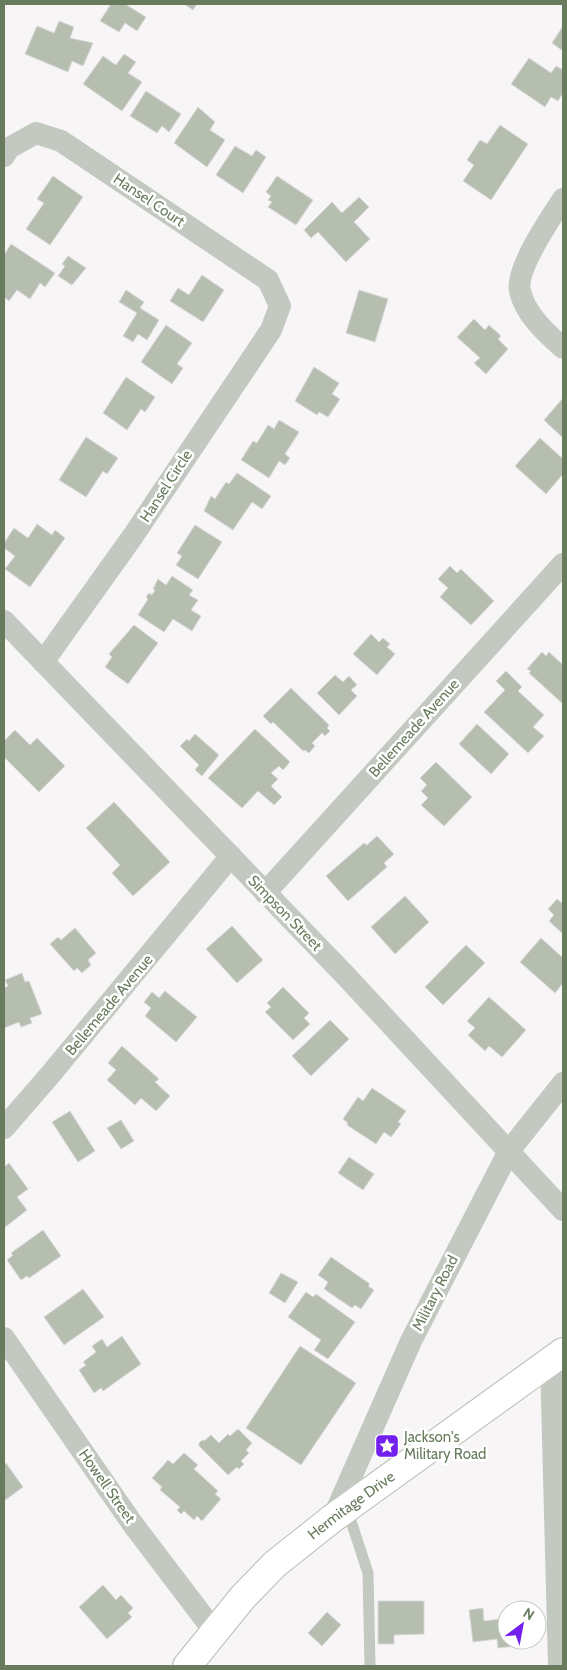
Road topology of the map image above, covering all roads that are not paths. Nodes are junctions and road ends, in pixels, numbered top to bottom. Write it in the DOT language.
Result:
graph roads {
  1 [pos="4,156"];
  2 [pos="563,198"];
  3 [pos="280,306"];
  4 [pos="563,348"];
  5 [pos="563,564"];
  6 [pos="4,621"];
  7 [pos="43,662"];
  8 [pos="231,856"];
  9 [pos="265,893"];
  10 [pos="563,1083"];
  11 [pos="4,1128"];
  12 [pos="509,1151"];
  13 [pos="563,1210"];
  14 [pos="4,1338"];
  15 [pos="557,1357"];
  16 [pos="560,1484"];
  17 [pos="340,1513"];
  18 [pos="561,1612"];
  19 [pos="214,1631"];
  20 [pos="187,1666"];
  21 [pos="370,1666"];
  22 [pos="559,1666"];
  1 -- 3 [label="street, Hansel Court"];
  2 -- 4 [label="street"];
  3 -- 7 [label="street, Hansel Circle"];
  5 -- 9 [label="street, Bellemeade Avenue"];
  6 -- 7 [label="street, Simpson Street"];
  7 -- 8 [label="street, Simpson Street"];
  8 -- 9 [label="street, Simpson Street"];
  8 -- 11 [label="street, Bellemeade Avenue"];
  9 -- 12 [label="street, Simpson Street"];
  10 -- 12 [label="street, Military Road"];
  12 -- 13 [label="street, Simpson Street"];
  12 -- 17 [label="street, Military Road"];
  14 -- 19 [label="street, Howell Street"];
  15 -- 16 [label="street"];
  15 -- 17 [label="street, Hermitage Drive"];
  16 -- 18 [label="street"];
  17 -- 19 [label="street, Hermitage Drive"];
  17 -- 21 [label="lane"];
  18 -- 22 [label="street"];
  19 -- 20 [label="street, Hermitage Drive"];
}
